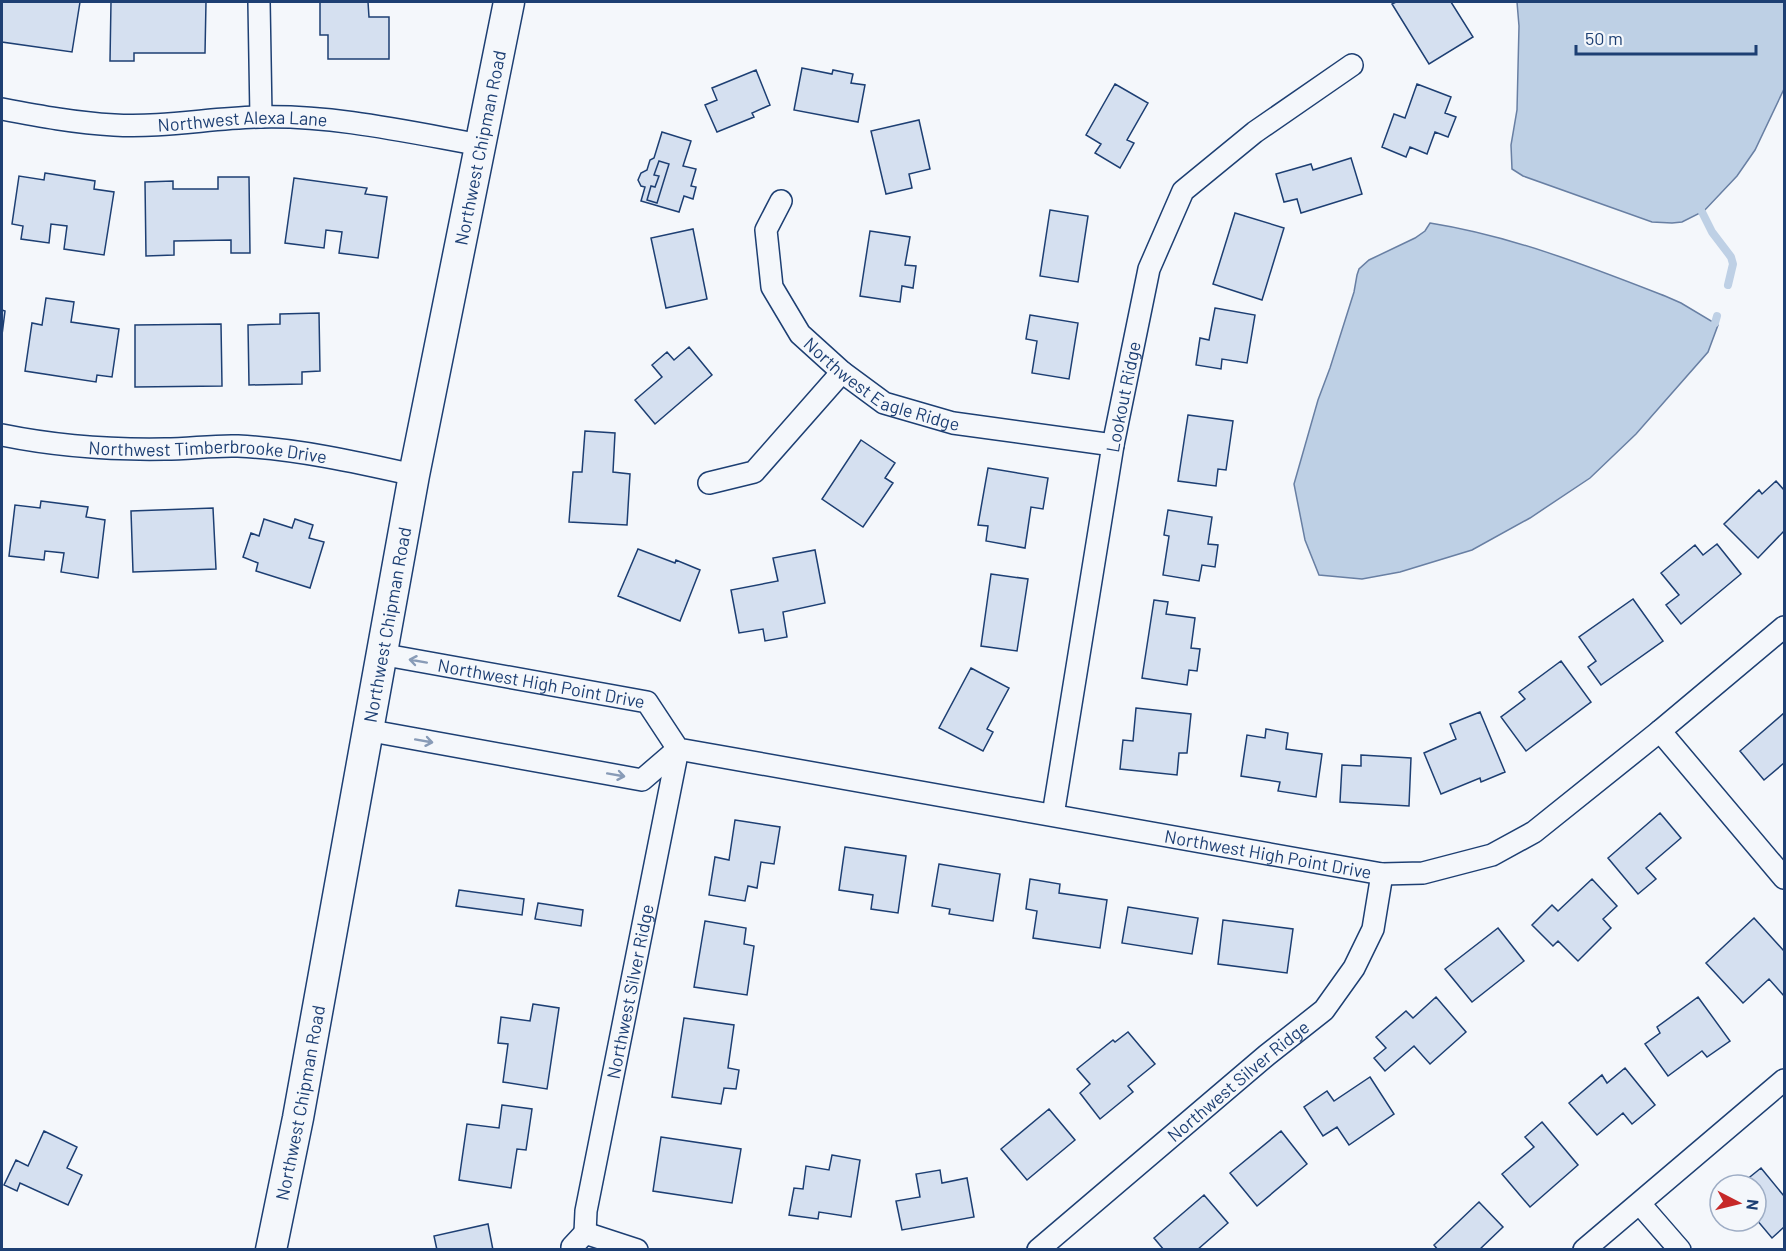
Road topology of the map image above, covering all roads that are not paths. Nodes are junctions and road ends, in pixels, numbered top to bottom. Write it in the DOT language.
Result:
graph roads {
  1 [pos="259,2"];
  2 [pos="509,2"];
  3 [pos="1352,65"];
  4 [pos="2,109"];
  5 [pos="261,117"];
  6 [pos="481,145"];
  7 [pos="781,201"];
  8 [pos="842,372"];
  9 [pos="2,435"];
  10 [pos="1113,445"];
  11 [pos="414,475"];
  12 [pos="709,483"];
  13 [pos="1785,627"];
  14 [pos="380,654"];
  15 [pos="366,730"];
  16 [pos="1660,731"];
  17 [pos="678,749"];
  18 [pos="1053,815"];
  19 [pos="1382,874"];
  20 [pos="1785,878"];
  21 [pos="1785,1080"];
  22 [pos="1640,1204"];
  23 [pos="271,1250"];
  24 [pos="637,1250"];
  25 [pos="1038,1250"];
  26 [pos="1584,1250"];
  27 [pos="1680,1250"];
  1 -- 5 [label="street"];
  2 -- 6 [label="main road, Northwest Chipman Road"];
  3 -- 10 [label="street, Lookout Ridge"];
  4 -- 5 [label="street, Northwest Alexa Lane"];
  5 -- 6 [label="street, Northwest Alexa Lane"];
  6 -- 11 [label="main road, Northwest Chipman Road"];
  7 -- 8 [label="street, Northwest Eagle Ridge"];
  8 -- 10 [label="street, Northwest Eagle Ridge"];
  8 -- 12 [label="street"];
  9 -- 11 [label="street, Northwest Timberbrooke Drive"];
  10 -- 18 [label="street, Lookout Ridge"];
  11 -- 14 [label="main road, Northwest Chipman Road"];
  13 -- 16 [label="street, Northwest High Point Drive"];
  14 -- 15 [label="main road, Northwest Chipman Road"];
  17 -- 14 [label="street, Northwest High Point Drive, one-way"];
  15 -- 17 [label="street, one-way"];
  15 -- 23 [label="main road, Northwest Chipman Road"];
  16 -- 19 [label="street, Northwest High Point Drive"];
  16 -- 20 [label="street"];
  17 -- 18 [label="street, Northwest High Point Drive"];
  17 -- 24 [label="street, Northwest Silver Ridge"];
  18 -- 19 [label="street, Northwest High Point Drive"];
  19 -- 25 [label="street, Northwest Silver Ridge"];
  21 -- 22 [label="street"];
  22 -- 26 [label="street"];
  22 -- 27 [label="street"];
}
